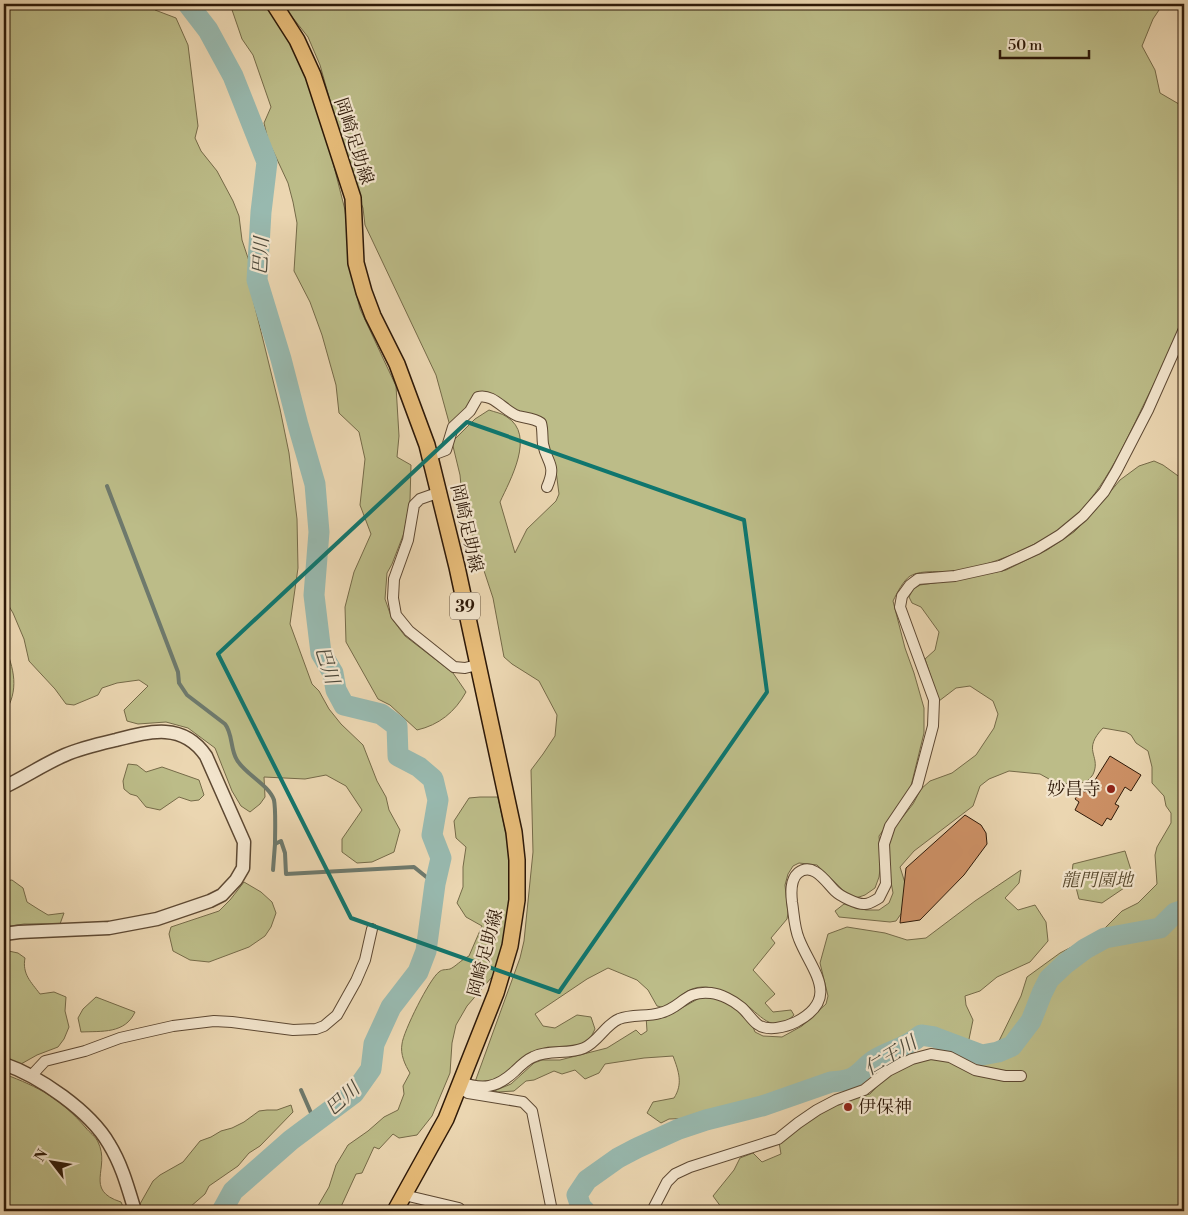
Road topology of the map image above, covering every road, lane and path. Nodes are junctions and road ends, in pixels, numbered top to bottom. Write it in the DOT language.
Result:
graph roads {
  1 [pos="274,4"];
  2 [pos="1184,329"];
  3 [pos="430,456"];
  4 [pos="548,487"];
  5 [pos="440,492"];
  6 [pos="477,665"];
  7 [pos="4,787"];
  8 [pos="372,929"];
  9 [pos="4,934"];
  10 [pos="4,1064"];
  11 [pos="31,1076"];
  12 [pos="1021,1076"];
  13 [pos="459,1084"];
  14 [pos="404,1195"];
  15 [pos="135,1211"];
  16 [pos="395,1211"];
  17 [pos="458,1211"];
  18 [pos="552,1211"];
  19 [pos="652,1211"];
  1 -- 3 [label="main road, 岡崎足助線 / 39"];
  2 -- 13 [label="street"];
  3 -- 4 [label="street"];
  3 -- 5 [label="main road, 岡崎足助線 / 39"];
  5 -- 6 [label="main road, 岡崎足助線 / 39"];
  5 -- 6 [label="street"];
  6 -- 13 [label="main road, 岡崎足助線 / 39"];
  7 -- 9 [label="street"];
  8 -- 11 [label="street"];
  10 -- 11 [label="street"];
  11 -- 15 [label="street"];
  12 -- 19 [label="street"];
  13 -- 14 [label="main road, 岡崎足助線 / 39"];
  13 -- 18 [label="street"];
  14 -- 16 [label="main road, 岡崎足助線 / 39"];
  14 -- 17 [label="street"];
}
